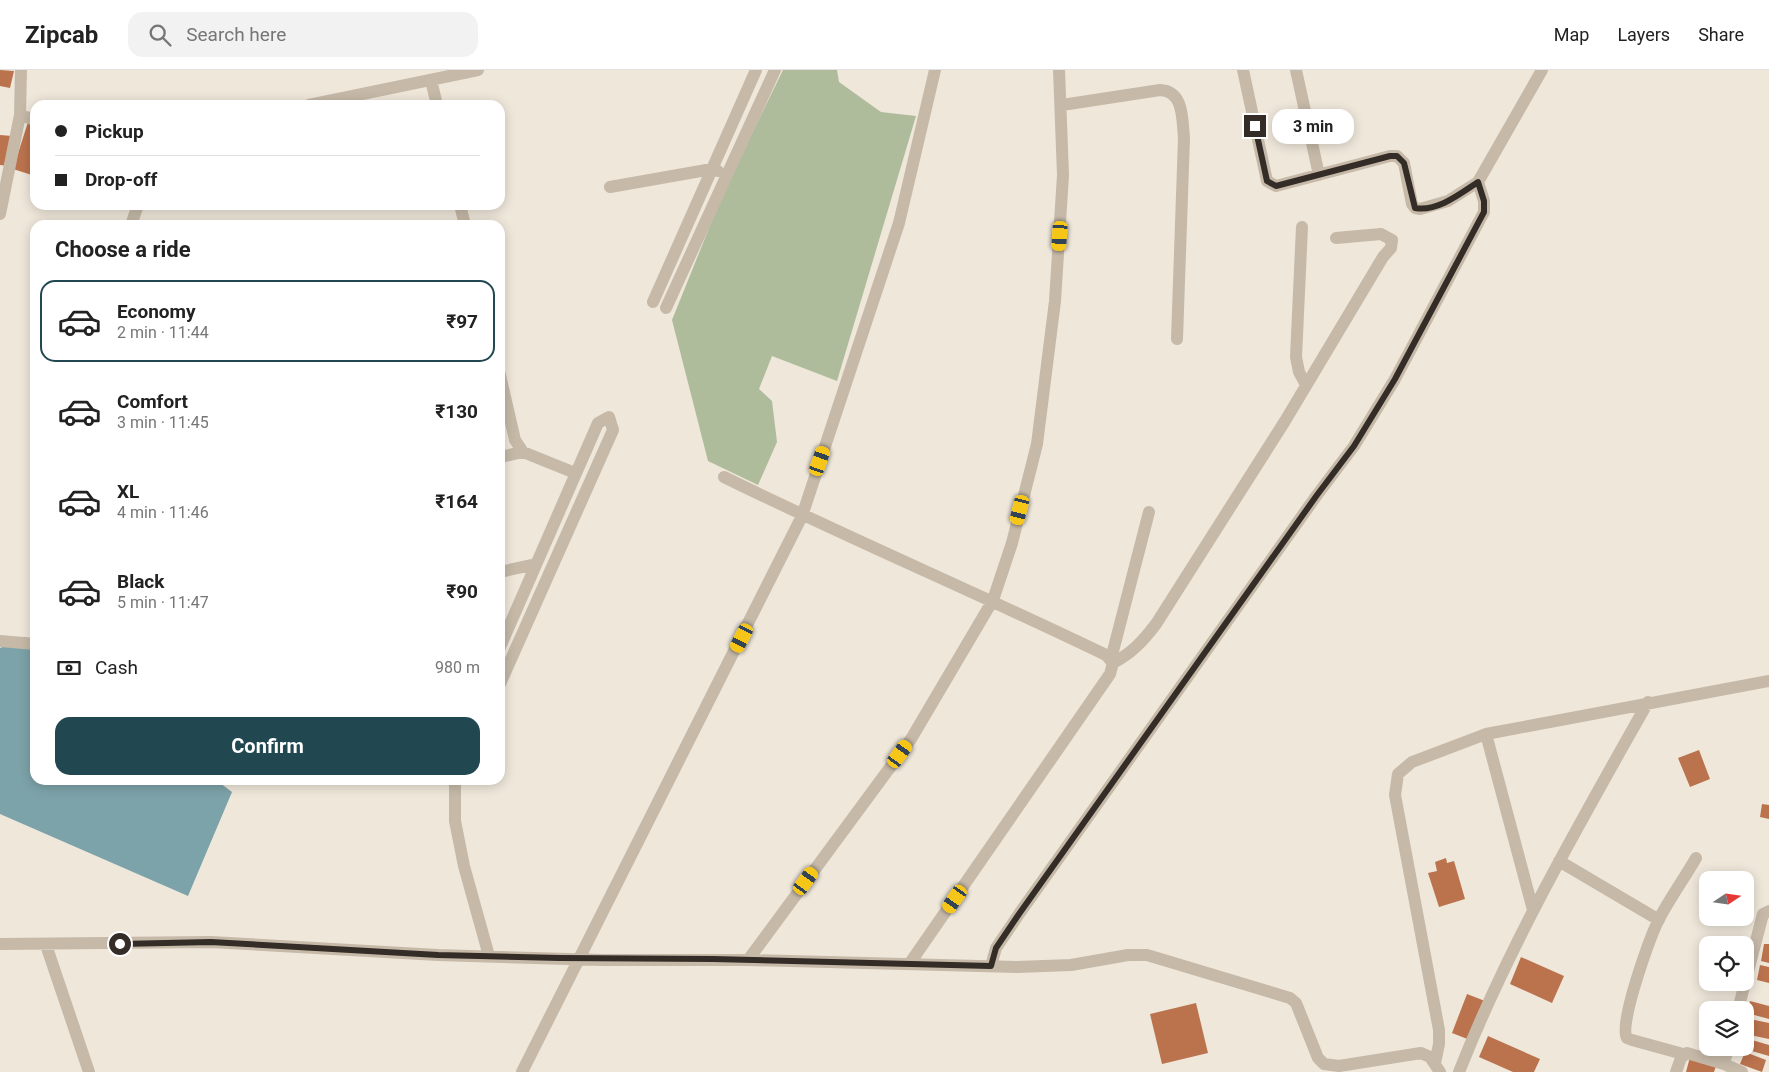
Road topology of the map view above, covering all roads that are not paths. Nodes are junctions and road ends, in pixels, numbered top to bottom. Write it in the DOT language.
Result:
graph roads {
  1 [pos="21,70"];
  2 [pos="478,70"];
  3 [pos="756,70"];
  4 [pos="775,70"];
  5 [pos="935,70"];
  6 [pos="1059,70"];
  7 [pos="1244,70"];
  8 [pos="1296,70"];
  9 [pos="1542,70"];
  10 [pos="431,80"];
  11 [pos="333,100"];
  12 [pos="436,100"];
  13 [pos="1062,105"];
  14 [pos="20,115"];
  15 [pos="30,118"];
  16 [pos="5,169"];
  17 [pos="712,169"];
  18 [pos="728,174"];
  19 [pos="1318,174"];
  20 [pos="1478,182"];
  21 [pos="610,187"];
  22 [pos="0,214"];
  23 [pos="1302,227"];
  24 [pos="1336,238"];
  25 [pos="653,302"];
  26 [pos="666,308"];
  27 [pos="1177,339"];
  28 [pos="1306,385"];
  29 [pos="505,397"];
  30 [pos="523,452"];
  31 [pos="505,456"];
  32 [pos="575,473"];
  33 [pos="724,477"];
  34 [pos="1149,512"];
  35 [pos="802,516"];
  36 [pos="536,564"];
  37 [pos="505,571"];
  38 [pos="992,600"];
  39 [pos="505,635"];
  40 [pos="0,641"];
  41 [pos="30,644"];
  42 [pos="1112,661"];
  43 [pos="505,673"];
  44 [pos="1769,681"];
  45 [pos="1648,702"];
  46 [pos="1486,734"];
  47 [pos="455,785"];
  48 [pos="1696,858"];
  49 [pos="1559,861"];
  50 [pos="1533,910"];
  51 [pos="1769,911"];
  52 [pos="1659,920"];
  53 [pos="0,944"];
  54 [pos="46,945"];
  55 [pos="489,956"];
  56 [pos="578,959"];
  57 [pos="748,960"];
  58 [pos="910,963"];
  59 [pos="991,966"];
  60 [pos="1740,1001"];
  61 [pos="1683,1054"];
  62 [pos="1726,1056"];
  63 [pos="1724,1064"];
  64 [pos="1438,1067"];
  65 [pos="1353,1068"];
  66 [pos="89,1072"];
  67 [pos="522,1072"];
  68 [pos="1459,1072"];
  69 [pos="1676,1072"];
  70 [pos="1742,1072"];
  1 -- 14 [label="street"];
  2 -- 10 [label="street"];
  3 -- 17 [label="street"];
  4 -- 18 [label="street"];
  5 -- 35 [label="street"];
  6 -- 13 [label="street"];
  7 -- 19 [label="street"];
  8 -- 19 [label="street"];
  9 -- 20 [label="street"];
  10 -- 11 [label="street"];
  10 -- 12 [label="street"];
  13 -- 27 [label="street"];
  13 -- 38 [label="street"];
  14 -- 15 [label="street"];
  14 -- 16 [label="street"];
  16 -- 22 [label="street"];
  17 -- 18 [label="street"];
  17 -- 21 [label="street"];
  17 -- 25 [label="street"];
  18 -- 26 [label="street"];
  19 -- 20 [label="street"];
  20 -- 59 [label="street"];
  23 -- 28 [label="street"];
  24 -- 28 [label="street"];
  28 -- 42 [label="street"];
  29 -- 30 [label="street"];
  30 -- 31 [label="street"];
  30 -- 32 [label="street"];
  32 -- 36 [label="street"];
  32 -- 43 [label="street"];
  33 -- 35 [label="street"];
  34 -- 42 [label="street"];
  35 -- 38 [label="street"];
  35 -- 56 [label="street"];
  36 -- 37 [label="street"];
  36 -- 39 [label="street"];
  38 -- 42 [label="street"];
  38 -- 57 [label="street"];
  40 -- 41 [label="street"];
  42 -- 58 [label="street"];
  44 -- 45 [label="street"];
  45 -- 46 [label="street"];
  45 -- 49 [label="street"];
  46 -- 50 [label="street"];
  46 -- 64 [label="street"];
  47 -- 55 [label="street"];
  48 -- 52 [label="street"];
  49 -- 50 [label="street"];
  49 -- 52 [label="street"];
  50 -- 68 [label="street"];
  51 -- 60 [label="street"];
  52 -- 61 [label="street"];
  53 -- 54 [label="street"];
  54 -- 55 [label="street"];
  54 -- 66 [label="street"];
  55 -- 56 [label="street"];
  56 -- 57 [label="street"];
  56 -- 67 [label="street"];
  57 -- 58 [label="street"];
  58 -- 59 [label="street"];
  59 -- 65 [label="street"];
  61 -- 63 [label="street"];
  61 -- 69 [label="street"];
  62 -- 63 [label="street"];
  63 -- 70 [label="street"];
  64 -- 65 [label="street"];
}
